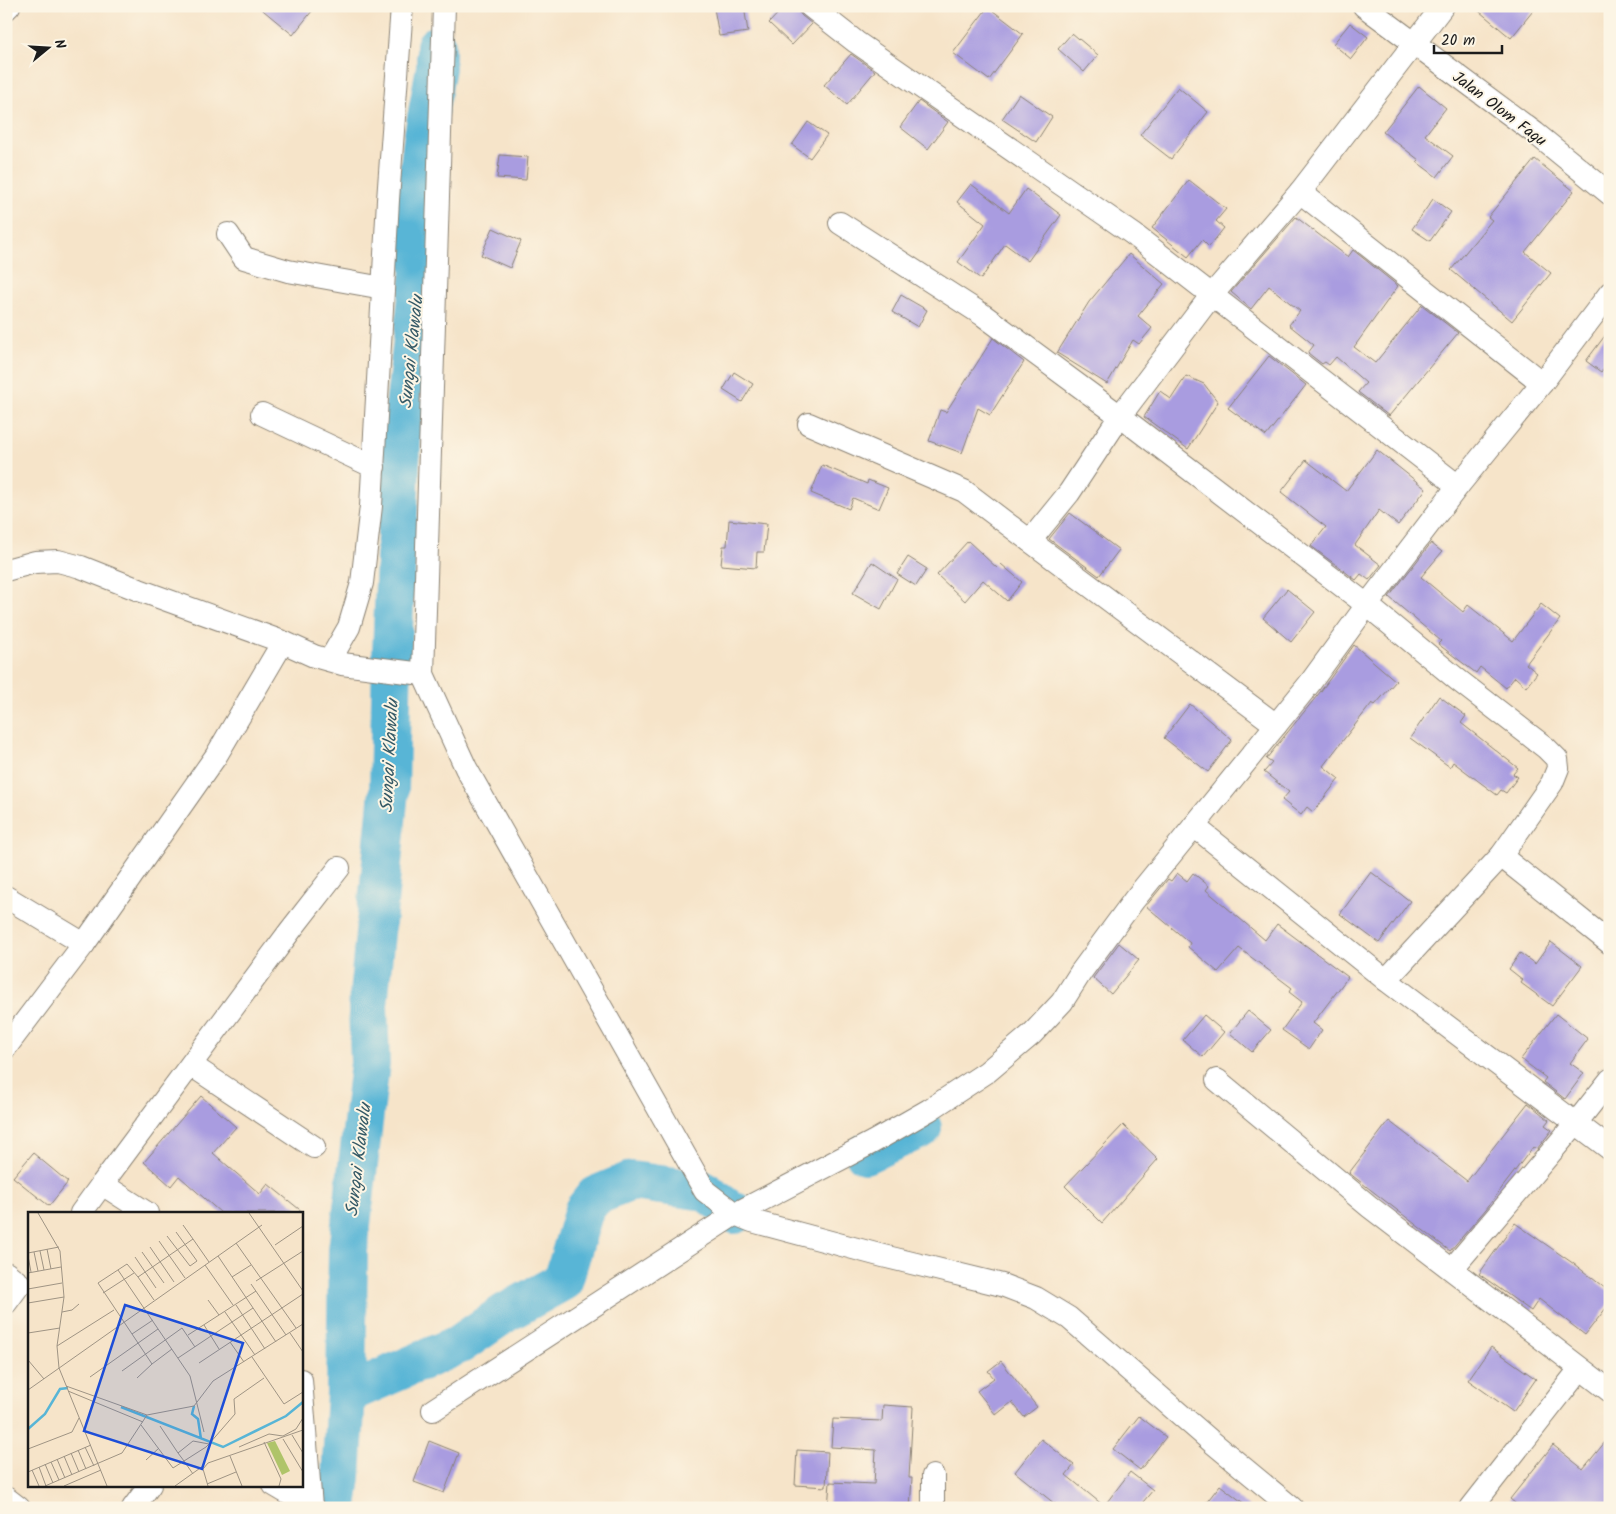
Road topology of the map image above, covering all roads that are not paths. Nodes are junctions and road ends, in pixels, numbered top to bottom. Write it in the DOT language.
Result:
graph roads {
  1 [pos="402,6"];
  2 [pos="444,6"];
  3 [pos="810,6"];
  4 [pos="1364,6"];
  5 [pos="1443,6"];
  6 [pos="1415,44"];
  7 [pos="1300,192"];
  8 [pos="1610,194"];
  9 [pos="840,223"];
  10 [pos="228,234"];
  11 [pos="383,288"];
  12 [pos="1610,293"];
  13 [pos="1211,296"];
  14 [pos="1542,383"];
  15 [pos="262,414"];
  16 [pos="1120,416"];
  17 [pos="809,424"];
  18 [pos="374,467"];
  19 [pos="1458,486"];
  20 [pos="1030,540"];
  21 [pos="6,570"];
  22 [pos="1366,605"];
  23 [pos="283,642"];
  24 [pos="330,660"];
  25 [pos="423,674"];
  26 [pos="1276,725"];
  27 [pos="1194,826"];
  28 [pos="1501,856"];
  29 [pos="339,868"];
  30 [pos="6,897"];
  31 [pos="1610,943"];
  32 [pos="84,944"];
  33 [pos="1386,980"];
  34 [pos="6,1047"];
  35 [pos="191,1065"];
  36 [pos="1217,1080"];
  37 [pos="1610,1080"];
  38 [pos="1576,1123"];
  39 [pos="314,1148"];
  40 [pos="1610,1149"];
  41 [pos="102,1184"];
  42 [pos="81,1212"];
  43 [pos="145,1212"];
  44 [pos="735,1214"];
  45 [pos="1452,1269"];
  46 [pos="21,1281"];
  47 [pos="6,1303"];
  48 [pos="1580,1369"];
  49 [pos="1610,1391"];
  50 [pos="302,1392"];
  51 [pos="433,1410"];
  52 [pos="933,1476"];
  53 [pos="149,1486"];
  54 [pos="276,1486"];
  55 [pos="6,1498"];
  56 [pos="18,1508"];
  57 [pos="133,1508"];
  58 [pos="312,1508"];
  59 [pos="933,1508"];
  60 [pos="1292,1508"];
  61 [pos="1471,1508"];
  1 -- 11 [label="street"];
  2 -- 25 [label="street"];
  3 -- 13 [label="street"];
  4 -- 6 [label="street, Jalan Olom Fagu"];
  5 -- 6 [label="street"];
  6 -- 7 [label="street"];
  6 -- 8 [label="street, Jalan Olom Fagu"];
  7 -- 13 [label="street"];
  7 -- 14 [label="street"];
  9 -- 16 [label="street"];
  10 -- 11 [label="street"];
  11 -- 18 [label="street"];
  12 -- 14 [label="street"];
  13 -- 16 [label="street"];
  13 -- 19 [label="street"];
  14 -- 19 [label="street"];
  15 -- 18 [label="street"];
  16 -- 20 [label="street"];
  16 -- 22 [label="street"];
  17 -- 20 [label="street"];
  18 -- 24 [label="street"];
  19 -- 22 [label="street"];
  20 -- 26 [label="street"];
  21 -- 23 [label="street"];
  22 -- 26 [label="street"];
  22 -- 28 [label="street"];
  23 -- 24 [label="street"];
  23 -- 32 [label="street"];
  24 -- 25 [label="street"];
  25 -- 44 [label="street"];
  26 -- 27 [label="street"];
  27 -- 33 [label="street"];
  27 -- 44 [label="street"];
  28 -- 31 [label="street"];
  28 -- 33 [label="street"];
  29 -- 35 [label="street"];
  30 -- 32 [label="street"];
  32 -- 34 [label="street"];
  33 -- 38 [label="street"];
  35 -- 39 [label="street"];
  35 -- 41 [label="street"];
  36 -- 45 [label="street"];
  37 -- 38 [label="street"];
  38 -- 40 [label="street"];
  38 -- 45 [label="street"];
  41 -- 42 [label="street"];
  41 -- 43 [label="street"];
  44 -- 51 [label="street"];
  44 -- 60 [label="street"];
  45 -- 48 [label="street"];
  46 -- 47 [label="street"];
  48 -- 49 [label="street"];
  48 -- 61 [label="street"];
  50 -- 58 [label="street"];
  52 -- 59 [label="street"];
  53 -- 57 [label="street"];
  54 -- 58 [label="street"];
  55 -- 56 [label="street"];
}
